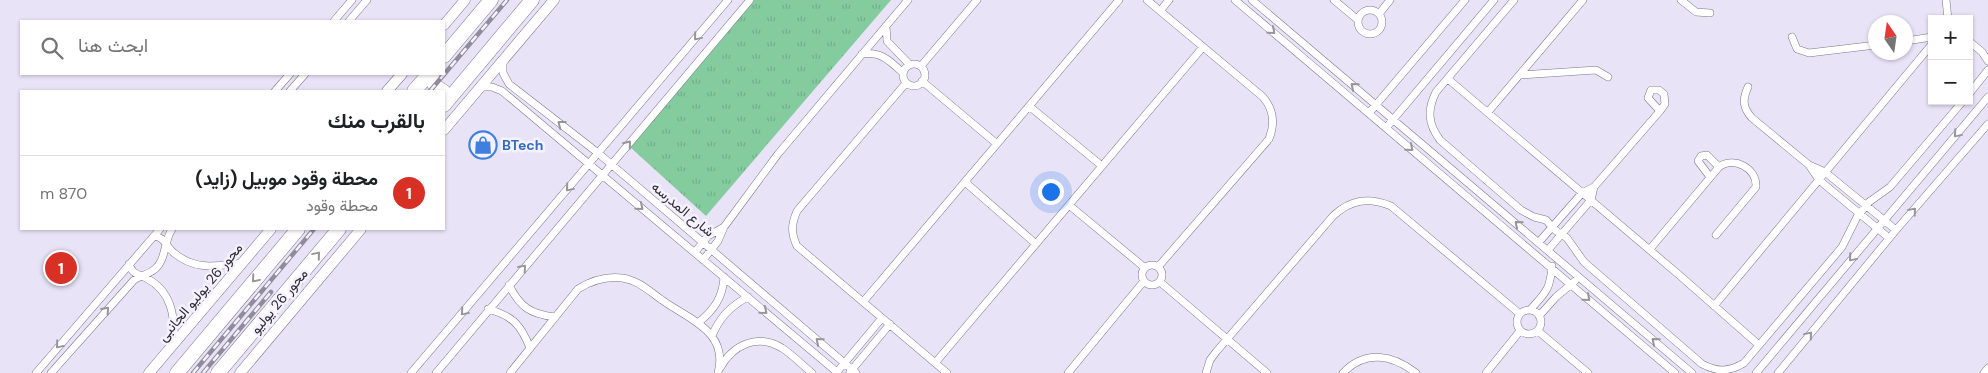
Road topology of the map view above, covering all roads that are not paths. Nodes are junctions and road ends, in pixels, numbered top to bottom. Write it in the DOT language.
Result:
graph roads {
  1 [pos="352,0"];
  2 [pos="367,0"];
  3 [pos="464,0"];
  4 [pos="491,0"];
  5 [pos="532,0"];
  6 [pos="554,0"];
  7 [pos="728,0"];
  8 [pos="750,0"];
  9 [pos="908,0"];
  10 [pos="977,0"];
  11 [pos="1119,0"];
  12 [pos="1169,0"];
  13 [pos="1235,0"];
  14 [pos="1252,0"];
  15 [pos="1334,0"];
  16 [pos="1390,0"];
  17 [pos="1465,0"];
  18 [pos="1494,0"];
  19 [pos="1514,0"];
  20 [pos="1583,0"];
  21 [pos="1681,0"];
  22 [pos="1946,0"];
  23 [pos="1151,1"];
  24 [pos="1160,11"];
  25 [pos="1710,13"];
  26 [pos="1378,14"];
  27 [pos="1948,15"];
  28 [pos="335,20"];
  29 [pos="350,20"];
  30 [pos="1358,20"];
  31 [pos="445,24"];
  32 [pos="886,25"];
  33 [pos="1792,37"];
  34 [pos="1928,38"];
  35 [pos="1913,40"];
  36 [pos="1868,45"];
  37 [pos="1973,45"];
  38 [pos="1203,47"];
  39 [pos="892,48"];
  40 [pos="1928,49"];
  41 [pos="862,54"];
  42 [pos="445,55"];
  43 [pos="884,56"];
  44 [pos="503,60"];
  45 [pos="1988,62"];
  46 [pos="909,64"];
  47 [pos="921,66"];
  48 [pos="1988,70"];
  49 [pos="902,73"];
  50 [pos="289,75"];
  51 [pos="304,75"];
  52 [pos="401,75"];
  53 [pos="429,75"];
  54 [pos="430,75"];
  55 [pos="1520,75"];
  56 [pos="1608,77"];
  57 [pos="1448,78"];
  58 [pos="922,81"];
  59 [pos="906,83"];
  60 [pos="480,87"];
  61 [pos="1748,88"];
  62 [pos="1973,89"];
  63 [pos="276,90"];
  64 [pos="291,90"];
  65 [pos="388,90"];
  66 [pos="415,90"];
  67 [pos="448,91"];
  68 [pos="1988,97"];
  69 [pos="1376,104"];
  70 [pos="1960,105"];
  71 [pos="1029,106"];
  72 [pos="1660,111"];
  73 [pos="1488,112"];
  74 [pos="1369,113"];
  75 [pos="1394,119"];
  76 [pos="1988,124"];
  77 [pos="1386,128"];
  78 [pos="445,129"];
  79 [pos="997,144"];
  80 [pos="598,154"];
  81 [pos="589,164"];
  82 [pos="612,165"];
  83 [pos="1809,165"];
  84 [pos="1102,166"];
  85 [pos="1719,167"];
  86 [pos="1825,172"];
  87 [pos="603,175"];
  88 [pos="1710,177"];
  89 [pos="1819,180"];
  90 [pos="966,182"];
  91 [pos="1594,187"];
  92 [pos="1582,192"];
  93 [pos="1857,198"];
  94 [pos="1591,200"];
  95 [pos="1069,205"];
  96 [pos="1850,206"];
  97 [pos="1866,206"];
  98 [pos="1860,214"];
  99 [pos="1562,216"];
  100 [pos="1884,220"];
  101 [pos="1570,224"];
  102 [pos="724,227"];
  103 [pos="1552,227"];
  104 [pos="1877,228"];
  105 [pos="159,230"];
  106 [pos="171,230"];
  107 [pos="270,230"];
  108 [pos="297,230"];
  109 [pos="339,230"];
  110 [pos="360,230"];
  111 [pos="1896,230"];
  112 [pos="1562,234"];
  113 [pos="1716,235"];
  114 [pos="154,236"];
  115 [pos="1890,238"];
  116 [pos="165,242"];
  117 [pos="703,242"];
  118 [pos="1539,242"];
  119 [pos="1036,244"];
  120 [pos="711,249"];
  121 [pos="1650,249"];
  122 [pos="1548,250"];
  123 [pos="695,252"];
  124 [pos="703,260"];
  125 [pos="1561,260"];
  126 [pos="242,263"];
  127 [pos="129,264"];
  128 [pos="1158,267"];
  129 [pos="1551,267"];
  130 [pos="1145,268"];
  131 [pos="1576,274"];
  132 [pos="141,276"];
  133 [pos="724,277"];
  134 [pos="1144,281"];
  135 [pos="1160,282"];
  136 [pos="509,285"];
  137 [pos="1572,285"];
  138 [pos="1548,290"];
  139 [pos="748,297"];
  140 [pos="1556,297"];
  141 [pos="863,302"];
  142 [pos="1714,306"];
  143 [pos="488,309"];
  144 [pos="1530,310"];
  145 [pos="1520,314"];
  146 [pos="1540,316"];
  147 [pos="555,317"];
  148 [pos="882,318"];
  149 [pos="698,322"];
  150 [pos="78,324"];
  151 [pos="890,324"];
  152 [pos="88,331"];
  153 [pos="1538,331"];
  154 [pos="1520,332"];
  155 [pos="712,336"];
  156 [pos="1227,340"];
  157 [pos="174,343"];
  158 [pos="1759,345"];
  159 [pos="530,348"];
  160 [pos="237,351"];
  161 [pos="844,363"];
  162 [pos="935,363"];
  163 [pos="1988,368"];
  164 [pos="719,371"];
  165 [pos="837,372"];
  166 [pos="853,372"];
  167 [pos="36,373"];
  168 [pos="51,373"];
  169 [pos="149,373"];
  170 [pos="177,373"];
  171 [pos="218,373"];
  172 [pos="231,373"];
  173 [pos="240,373"];
  174 [pos="411,373"];
  175 [pos="436,373"];
  176 [pos="510,373"];
  177 [pos="812,373"];
  178 [pos="947,373"];
  179 [pos="1068,373"];
  180 [pos="1206,373"];
  181 [pos="1267,373"];
  182 [pos="1343,373"];
  183 [pos="1416,373"];
  184 [pos="1486,373"];
  185 [pos="1588,373"];
  186 [pos="1675,373"];
  187 [pos="1692,373"];
  188 [pos="1756,373"];
  189 [pos="1778,373"];
  190 [pos="1984,373"];
  1 -- 28 [label="street"];
  2 -- 29 [label="street"];
  3 -- 31 [label="main road"];
  4 -- 42 [label="highway"];
  5 -- 67 [label="highway"];
  6 -- 44 [label="main road"];
  7 -- 80 [label="street, one-way"];
  82 -- 8 [label="street, one-way"];
  9 -- 32 [label="street"];
  10 -- 47 [label="street"];
  11 -- 71 [label="street"];
  12 -- 24 [label="street"];
  13 -- 74 [label="street, one-way"];
  69 -- 14 [label="street, one-way"];
  15 -- 30 [label="street"];
  16 -- 26 [label="street"];
  17 -- 69 [label="street"];
  18 -- 75 [label="street"];
  19 -- 57 [label="street"];
  20 -- 55 [label="street"];
  21 -- 25 [label="street"];
  22 -- 27 [label="street"];
  23 -- 24 [label="street"];
  24 -- 38 [label="street"];
  26 -- 30 [label="street"];
  26 -- 30 [label="street"];
  32 -- 39 [label="street"];
  32 -- 41 [label="street"];
  33 -- 36 [label="street"];
  34 -- 35 [label="street"];
  37 -- 45 [label="street"];
  38 -- 84 [label="street"];
  38 -- 128 [label="street"];
  39 -- 43 [label="street"];
  39 -- 46 [label="street"];
  40 -- 86 [label="street"];
  41 -- 43 [label="street"];
  41 -- 102 [label="street"];
  43 -- 49 [label="street"];
  44 -- 60 [label="main road"];
  80 -- 44 [label="street, شارع المدرسه, one-way"];
  46 -- 47 [label="street"];
  46 -- 49 [label="street"];
  47 -- 58 [label="street"];
  48 -- 62 [label="street"];
  49 -- 59 [label="street"];
  50 -- 63 [label="street"];
  51 -- 64 [label="street"];
  52 -- 65 [label="main road"];
  53 -- 66 [label="highway"];
  54 -- 67 [label="highway"];
  55 -- 56 [label="street"];
  55 -- 73 [label="street"];
  57 -- 73 [label="street"];
  57 -- 103 [label="street"];
  58 -- 59 [label="street"];
  58 -- 79 [label="street"];
  59 -- 141 [label="street"];
  60 -- 78 [label="main road"];
  60 -- 81 [label="street, شارع المدرسه"];
  61 -- 83 [label="street"];
  68 -- 100 [label="street, one-way"];
  69 -- 74 [label="street"];
  69 -- 75 [label="street"];
  70 -- 97 [label="street"];
  71 -- 79 [label="street"];
  71 -- 84 [label="street"];
  72 -- 91 [label="street"];
  73 -- 92 [label="street"];
  74 -- 77 [label="street"];
  75 -- 77 [label="street"];
  118 -- 75 [label="street, one-way"];
  111 -- 76 [label="street, one-way"];
  77 -- 129 [label="street, one-way"];
  79 -- 90 [label="street"];
  80 -- 81 [label="street"];
  80 -- 82 [label="street, شارع المدرسه"];
  81 -- 87 [label="street, شارع المدرسه"];
  81 -- 174 [label="street, one-way"];
  82 -- 87 [label="street"];
  82 -- 117 [label="street, شارع المدرسه"];
  83 -- 86 [label="street"];
  83 -- 89 [label="street"];
  84 -- 95 [label="street"];
  85 -- 88 [label="street"];
  85 -- 88 [label="street"];
  85 -- 113 [label="street"];
  86 -- 89 [label="street"];
  86 -- 93 [label="street"];
  87 -- 123 [label="street, شارع المدرسه, one-way"];
  136 -- 87 [label="street, one-way"];
  88 -- 121 [label="street"];
  89 -- 96 [label="street"];
  89 -- 142 [label="street"];
  90 -- 119 [label="street"];
  90 -- 141 [label="street"];
  91 -- 92 [label="street"];
  91 -- 94 [label="street"];
  92 -- 94 [label="street"];
  92 -- 99 [label="street"];
  93 -- 96 [label="street"];
  93 -- 97 [label="street"];
  94 -- 101 [label="street"];
  94 -- 121 [label="street"];
  95 -- 119 [label="street"];
  95 -- 130 [label="street"];
  96 -- 98 [label="street"];
  97 -- 98 [label="street"];
  97 -- 100 [label="street"];
  98 -- 104 [label="street"];
  98 -- 158 [label="street"];
  99 -- 101 [label="street"];
  99 -- 103 [label="street"];
  100 -- 104 [label="street"];
  100 -- 111 [label="street"];
  101 -- 112 [label="street"];
  102 -- 117 [label="street"];
  102 -- 120 [label="street"];
  103 -- 112 [label="street"];
  103 -- 118 [label="street"];
  104 -- 115 [label="street"];
  104 -- 188 [label="street, one-way"];
  105 -- 114 [label="street"];
  106 -- 116 [label="street"];
  107 -- 126 [label="main road, محور 26 يوليو الجانبى"];
  108 -- 170 [label="highway, one-way"];
  160 -- 109 [label="highway, محور 26 يوليو, one-way"];
  110 -- 173 [label="main road"];
  111 -- 115 [label="street"];
  112 -- 122 [label="street"];
  112 -- 158 [label="street"];
  114 -- 116 [label="street"];
  114 -- 127 [label="street"];
  189 -- 115 [label="street, one-way"];
  116 -- 126 [label="street"];
  116 -- 132 [label="street"];
  117 -- 120 [label="street, شارع المدرسه"];
  117 -- 123 [label="street"];
  118 -- 122 [label="street"];
  119 -- 162 [label="street"];
  120 -- 124 [label="street"];
  161 -- 120 [label="street, شارع المدرسه, one-way"];
  121 -- 142 [label="street"];
  122 -- 125 [label="street"];
  123 -- 124 [label="street, شارع المدرسه"];
  124 -- 133 [label="street, شارع المدرسه"];
  125 -- 129 [label="street"];
  125 -- 131 [label="street"];
  126 -- 157 [label="main road, محور 26 يوليو الجانبى"];
  127 -- 132 [label="street"];
  127 -- 150 [label="street"];
  128 -- 130 [label="street"];
  128 -- 135 [label="street"];
  129 -- 137 [label="street"];
  129 -- 138 [label="street"];
  130 -- 134 [label="street"];
  131 -- 137 [label="street"];
  187 -- 131 [label="street, one-way"];
  152 -- 132 [label="street, one-way"];
  132 -- 157 [label="street"];
  133 -- 139 [label="street, شارع المدرسه"];
  133 -- 149 [label="street"];
  134 -- 135 [label="street"];
  134 -- 179 [label="street"];
  135 -- 156 [label="street"];
  136 -- 143 [label="street"];
  136 -- 147 [label="street"];
  137 -- 140 [label="street"];
  137 -- 186 [label="street, one-way"];
  138 -- 140 [label="street"];
  138 -- 144 [label="street"];
  139 -- 155 [label="street"];
  139 -- 165 [label="street, شارع المدرسه, one-way"];
  140 -- 146 [label="street"];
  141 -- 148 [label="street"];
  142 -- 158 [label="street"];
  143 -- 159 [label="street"];
  143 -- 175 [label="street"];
  144 -- 145 [label="street"];
  144 -- 146 [label="street"];
  145 -- 154 [label="street"];
  145 -- 156 [label="street"];
  146 -- 153 [label="street"];
  147 -- 149 [label="street"];
  147 -- 159 [label="street"];
  148 -- 151 [label="street"];
  148 -- 161 [label="street"];
  149 -- 155 [label="street"];
  150 -- 152 [label="street"];
  150 -- 167 [label="street, one-way"];
  151 -- 162 [label="street"];
  151 -- 166 [label="street"];
  152 -- 168 [label="street"];
  153 -- 154 [label="street"];
  153 -- 185 [label="street"];
  154 -- 184 [label="street"];
  155 -- 164 [label="street"];
  156 -- 180 [label="street"];
  156 -- 181 [label="street"];
  157 -- 169 [label="main road, محور 26 يوليو الجانبى"];
  159 -- 176 [label="street"];
  160 -- 171 [label="highway, محور 26 يوليو"];
  160 -- 172 [label="highway"];
  161 -- 165 [label="street"];
  161 -- 166 [label="street, شارع المدرسه"];
  162 -- 178 [label="street"];
  163 -- 190 [label="street"];
  164 -- 177 [label="street"];
  182 -- 183 [label="street"];
}
